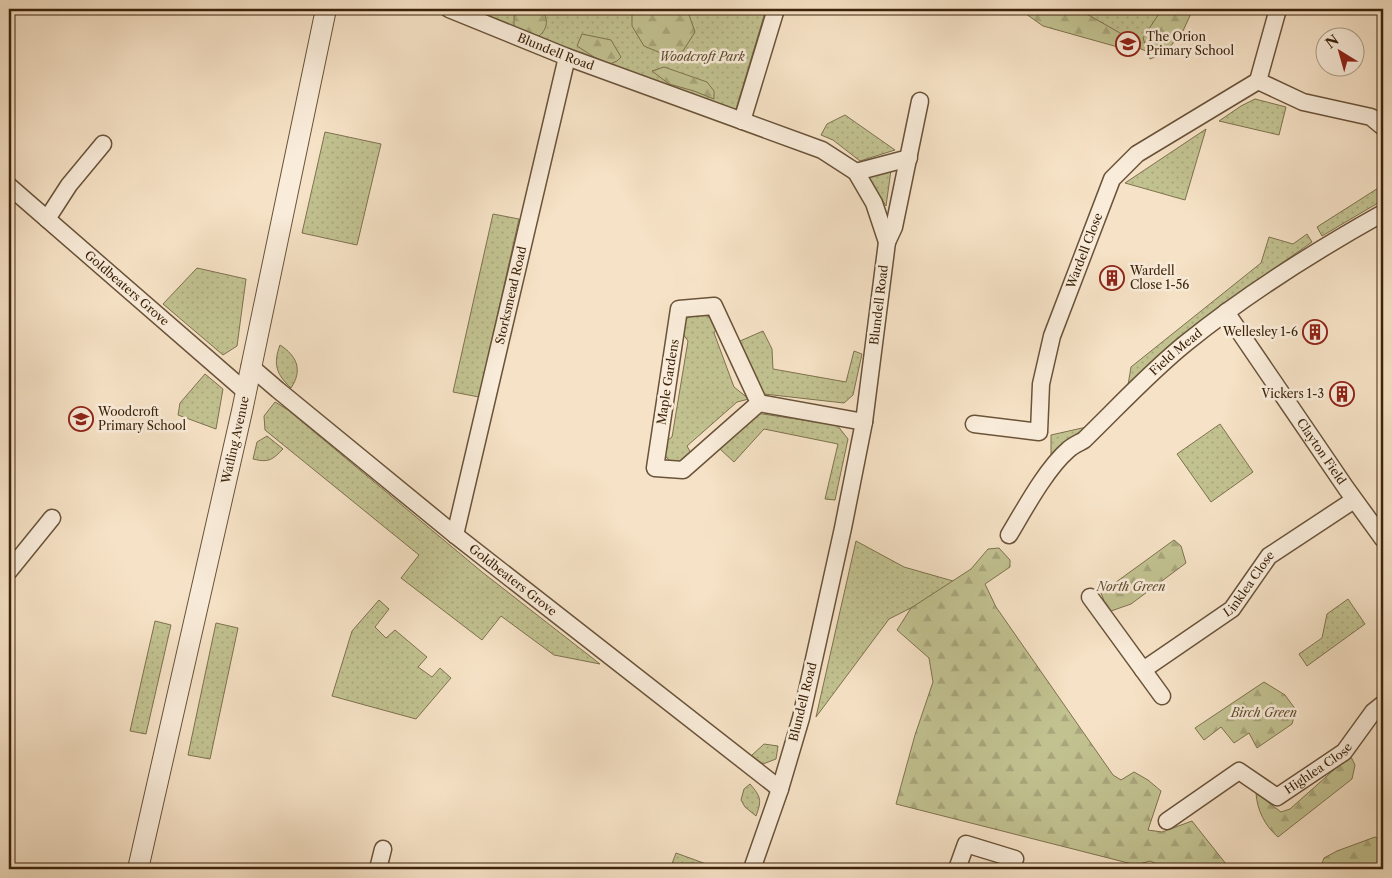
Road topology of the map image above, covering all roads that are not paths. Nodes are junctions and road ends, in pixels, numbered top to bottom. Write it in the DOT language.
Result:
graph roads {
  1 [pos="326,9"];
  2 [pos="449,9"];
  3 [pos="776,9"];
  4 [pos="1278,9"];
  5 [pos="567,57"];
  6 [pos="1258,81"];
  7 [pos="920,101"];
  8 [pos="742,121"];
  9 [pos="1383,127"];
  10 [pos="103,144"];
  11 [pos="909,158"];
  12 [pos="856,172"];
  13 [pos="9,186"];
  14 [pos="1383,213"];
  15 [pos="47,219"];
  16 [pos="887,242"];
  17 [pos="1226,312"];
  18 [pos="250,366"];
  19 [pos="245,391"];
  20 [pos="759,404"];
  21 [pos="864,422"];
  22 [pos="974,424"];
  23 [pos="1354,500"];
  24 [pos="52,518"];
  25 [pos="455,535"];
  26 [pos="1009,535"];
  27 [pos="1383,539"];
  28 [pos="9,571"];
  29 [pos="1090,597"];
  30 [pos="1143,670"];
  31 [pos="1162,696"];
  32 [pos="1383,704"];
  33 [pos="780,789"];
  34 [pos="1167,821"];
  35 [pos="383,848"];
  36 [pos="1015,859"];
  37 [pos="138,869"];
  38 [pos="378,869"];
  39 [pos="752,869"];
  40 [pos="957,869"];
  1 -- 18 [label="street, Watling Avenue"];
  2 -- 5 [label="street, Blundell Road"];
  3 -- 8 [label="street"];
  4 -- 6 [label="street"];
  5 -- 8 [label="street, Blundell Road"];
  5 -- 25 [label="street, Storksmead Road"];
  6 -- 9 [label="street"];
  6 -- 22 [label="street, Wardell Close"];
  7 -- 11 [label="street"];
  8 -- 12 [label="street, Blundell Road"];
  10 -- 15 [label="street"];
  11 -- 12 [label="street"];
  11 -- 16 [label="street"];
  12 -- 16 [label="street, Blundell Road"];
  13 -- 15 [label="street, Goldbeaters Grove"];
  14 -- 17 [label="street, Field Mead"];
  15 -- 19 [label="street, Goldbeaters Grove"];
  16 -- 21 [label="street, Blundell Road"];
  17 -- 23 [label="street, Clayton Field"];
  17 -- 26 [label="street, Field Mead"];
  18 -- 19 [label="street, Watling Avenue"];
  18 -- 25 [label="street, Goldbeaters Grove"];
  19 -- 37 [label="street, Watling Avenue"];
  20 -- 20 [label="street, Maple Gardens"];
  20 -- 21 [label="street"];
  21 -- 33 [label="street, Blundell Road"];
  23 -- 27 [label="street, Clayton Field"];
  23 -- 30 [label="street, Linklea Close"];
  24 -- 28 [label="street"];
  25 -- 33 [label="street, Goldbeaters Grove"];
  29 -- 30 [label="street"];
  30 -- 31 [label="street"];
  32 -- 34 [label="street, Highlea Close"];
  33 -- 39 [label="street, Blundell Road"];
  35 -- 38 [label="street"];
  36 -- 40 [label="street"];
}
